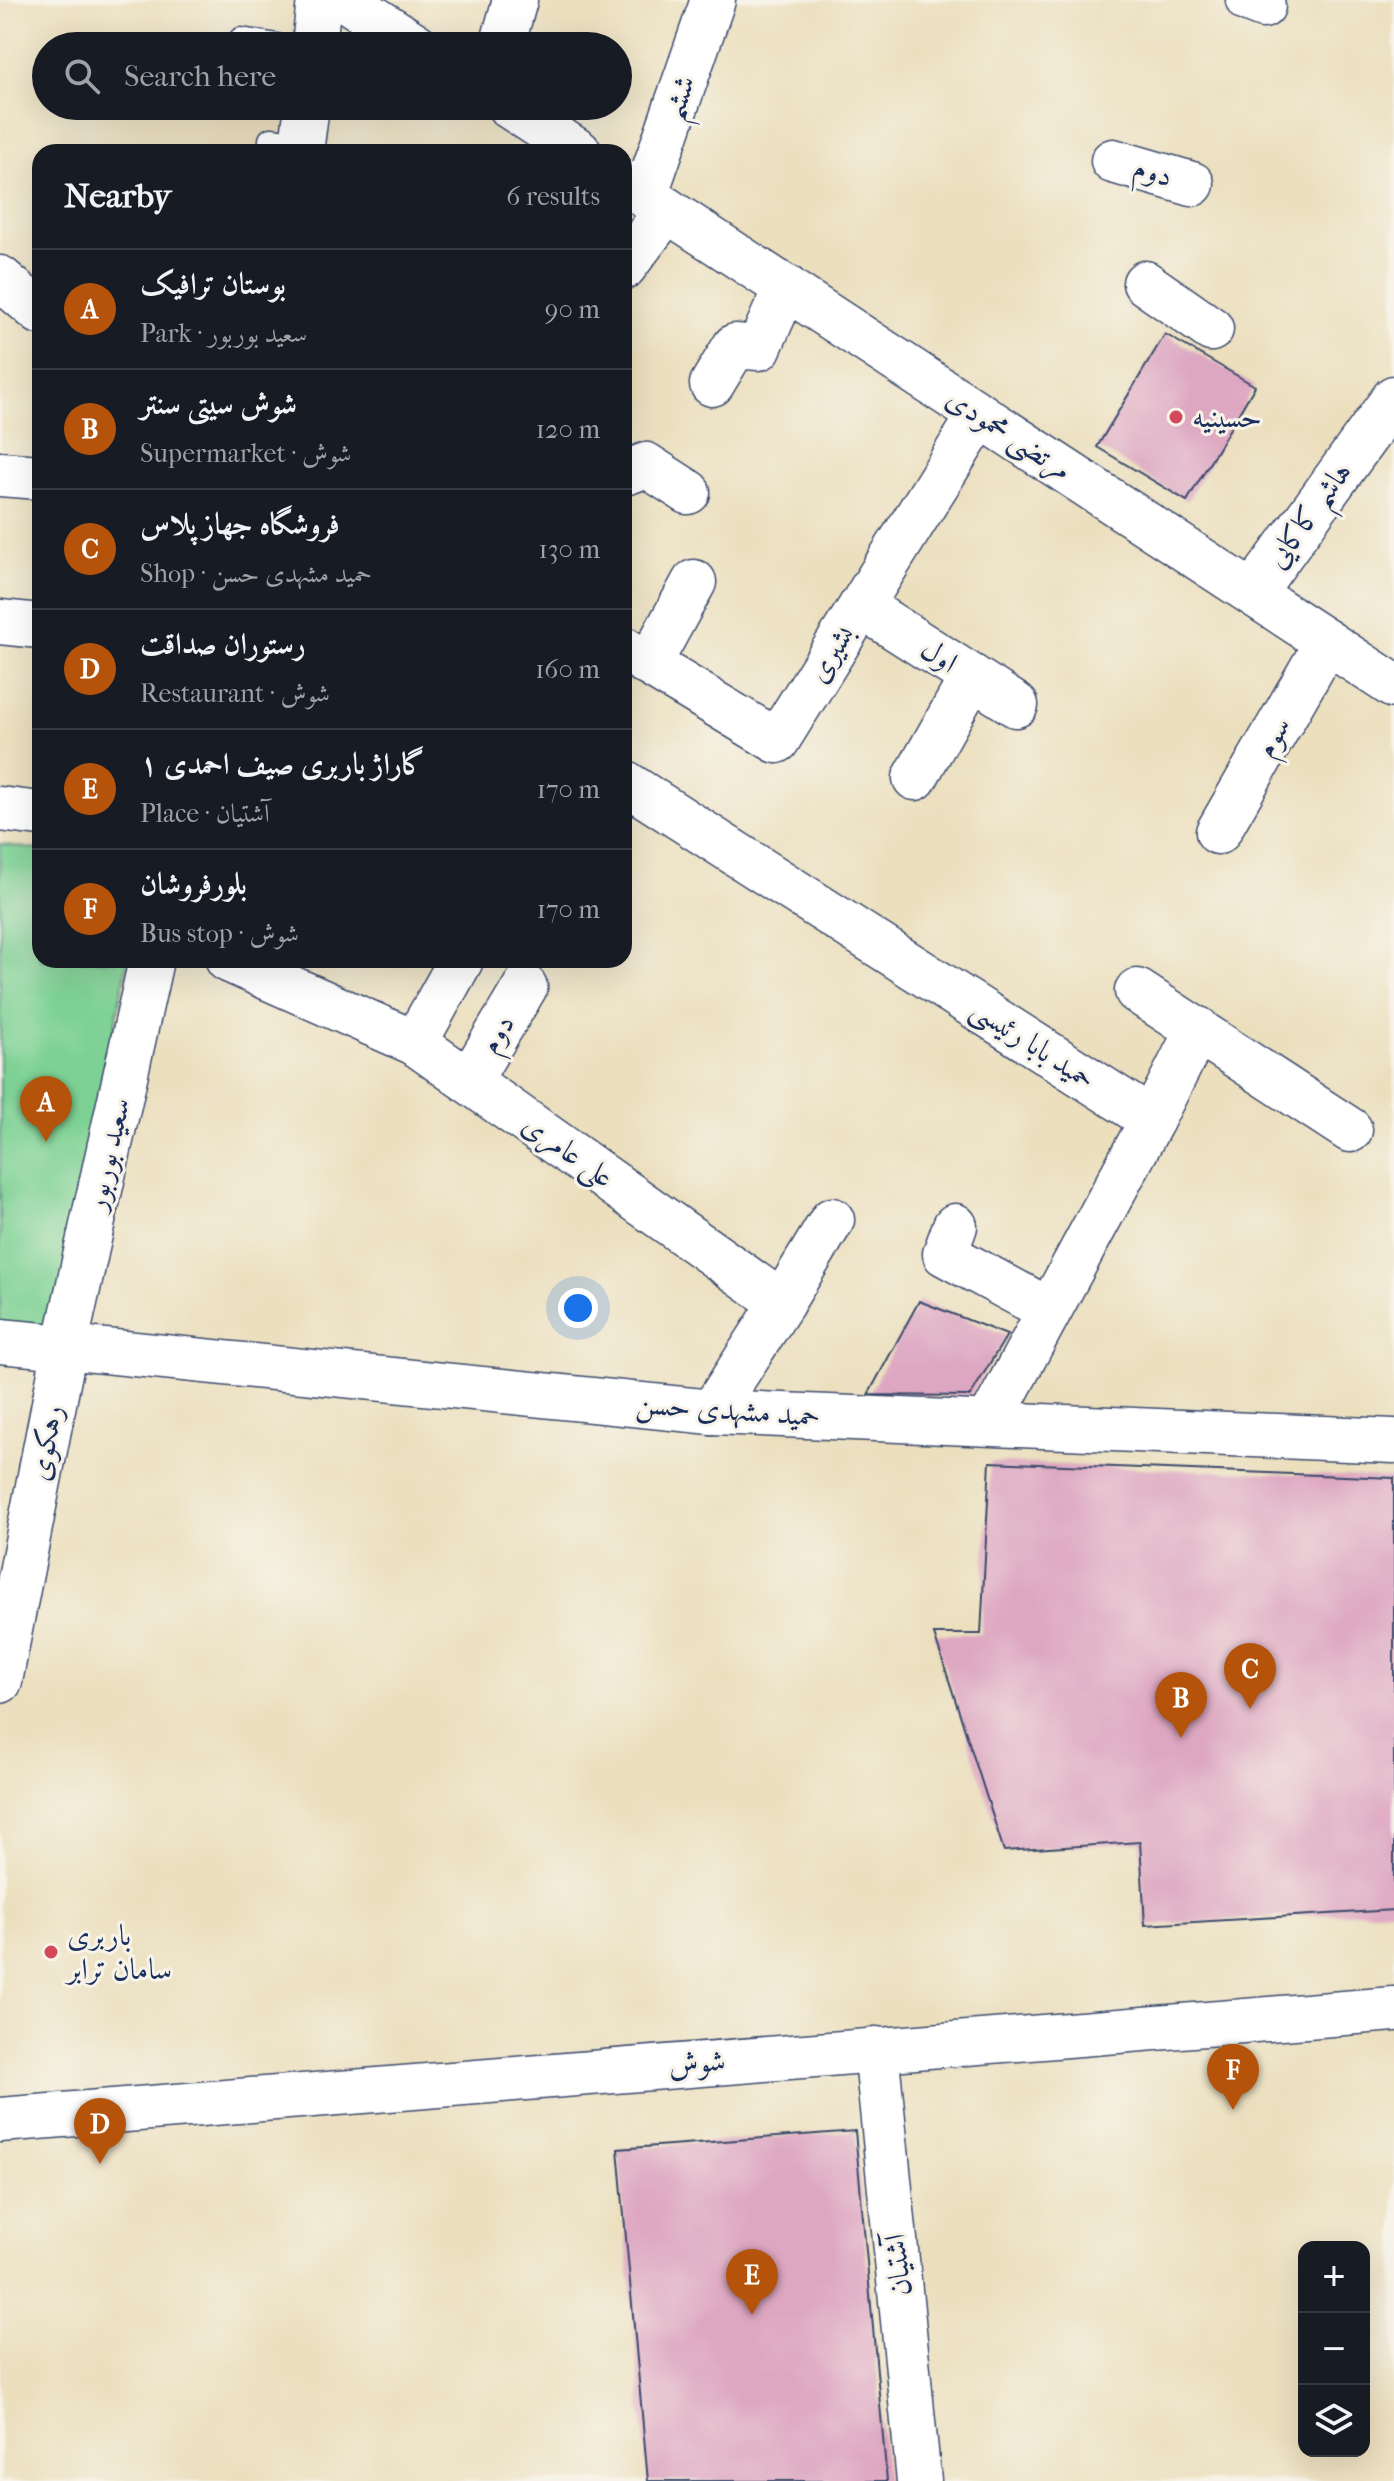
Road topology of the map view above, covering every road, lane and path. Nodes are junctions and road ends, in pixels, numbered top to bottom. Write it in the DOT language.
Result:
graph roads {
  1 [pos="319,0"];
  2 [pos="346,0"];
  3 [pos="515,0"];
  4 [pos="713,0"];
  5 [pos="316,32"];
  6 [pos="395,32"];
  7 [pos="506,32"];
  8 [pos="530,120"];
  9 [pos="567,144"];
  10 [pos="1113,161"];
  11 [pos="1192,184"];
  12 [pos="645,196"];
  13 [pos="632,240"];
  14 [pos="0,278"];
  15 [pos="1145,283"];
  16 [pos="786,287"];
  17 [pos="32,305"];
  18 [pos="1211,329"];
  19 [pos="712,384"];
  20 [pos="1394,398"];
  21 [pos="980,415"];
  22 [pos="632,470"];
  23 [pos="0,474"];
  24 [pos="32,476"];
  25 [pos="688,492"];
  26 [pos="694,582"];
  27 [pos="1253,593"];
  28 [pos="861,606"];
  29 [pos="0,622"];
  30 [pos="32,625"];
  31 [pos="1327,642"];
  32 [pos="637,656"];
  33 [pos="972,677"];
  34 [pos="1394,686"];
  35 [pos="1016,705"];
  36 [pos="915,778"];
  37 [pos="632,787"];
  38 [pos="0,809"];
  39 [pos="32,813"];
  40 [pos="1218,832"];
  41 [pos="149,968"];
  42 [pos="246,968"];
  43 [pos="457,968"];
  44 [pos="525,987"];
  45 [pos="1137,991"];
  46 [pos="1198,1029"];
  47 [pos="415,1043"];
  48 [pos="469,1081"];
  49 [pos="1152,1120"];
  50 [pos="1350,1130"];
  51 [pos="832,1220"];
  52 [pos="955,1226"];
  53 [pos="782,1303"];
  54 [pos="1049,1310"];
  55 [pos="0,1341"];
  56 [pos="65,1347"];
  57 [pos="712,1412"];
  58 [pos="989,1423"];
  59 [pos="1394,1441"];
  60 [pos="11,1564"];
  61 [pos="0,1681"];
  62 [pos="1394,2009"];
  63 [pos="876,2049"];
  64 [pos="0,2120"];
  65 [pos="919,2481"];
  1 -- 5 [label="street"];
  2 -- 6 [label="street"];
  3 -- 7 [label="street"];
  4 -- 12 [label="street, ششم"];
  8 -- 9 [label="street"];
  10 -- 11 [label="street, دوم"];
  12 -- 13 [label="street, ششم"];
  12 -- 16 [label="street, مرتضی محمودی"];
  14 -- 17 [label="street"];
  15 -- 18 [label="street"];
  16 -- 19 [label="street"];
  16 -- 21 [label="street, مرتضی محمودی"];
  20 -- 27 [label="street, هاشم کاکایی"];
  21 -- 27 [label="street, مرتضی محمودی"];
  21 -- 28 [label="street, بشیری"];
  22 -- 25 [label="street"];
  23 -- 24 [label="street"];
  26 -- 32 [label="street"];
  27 -- 31 [label="street, مرتضی محمودی"];
  28 -- 32 [label="street, بشیری"];
  28 -- 33 [label="street, اول"];
  29 -- 30 [label="street"];
  31 -- 34 [label="street, مرتضی محمودی"];
  31 -- 40 [label="street, سوم"];
  33 -- 35 [label="street, اول"];
  33 -- 36 [label="street"];
  37 -- 49 [label="street, حمید بابا رئیسی"];
  38 -- 39 [label="street"];
  41 -- 56 [label="street, سعید بوربور"];
  42 -- 47 [label="street, علی عامری"];
  43 -- 47 [label="street"];
  44 -- 48 [label="street, دوم"];
  45 -- 46 [label="street"];
  46 -- 49 [label="street"];
  46 -- 50 [label="street"];
  47 -- 48 [label="street, علی عامری"];
  48 -- 53 [label="street, علی عامری"];
  49 -- 54 [label="street"];
  51 -- 53 [label="street"];
  52 -- 54 [label="street"];
  53 -- 57 [label="street"];
  54 -- 58 [label="street"];
  55 -- 56 [label="street, حمید مشهدی حسن"];
  56 -- 57 [label="street, حمید مشهدی حسن"];
  56 -- 60 [label="street, رهکوی"];
  57 -- 58 [label="street, حمید مشهدی حسن"];
  58 -- 59 [label="street, حمید مشهدی حسن"];
  60 -- 61 [label="street, رهکوی"];
  62 -- 63 [label="street, شوش"];
  63 -- 64 [label="street, شوش"];
  63 -- 65 [label="street, آشتیان"];
}
